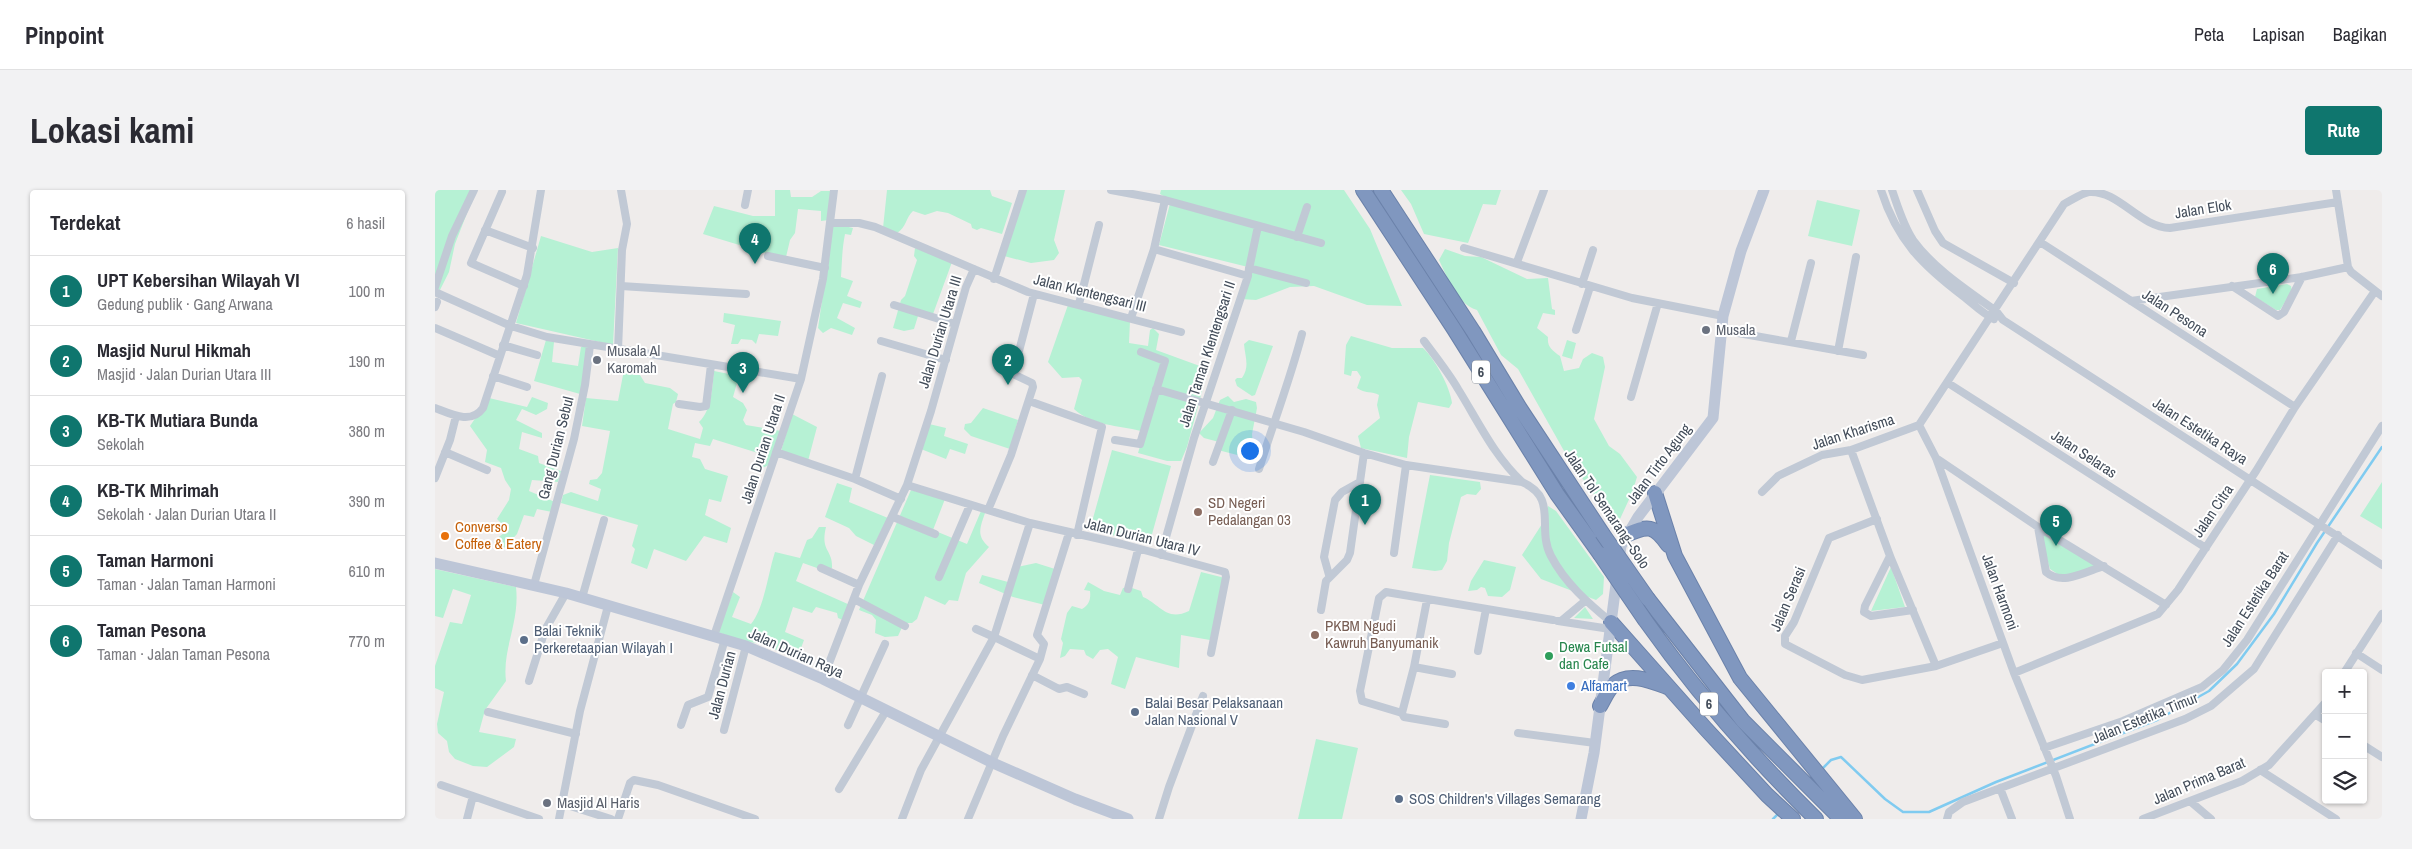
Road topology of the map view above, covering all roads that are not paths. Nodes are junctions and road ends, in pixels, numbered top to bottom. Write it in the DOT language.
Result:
graph roads {
  1 [pos="474,190"];
  2 [pos="541,190"];
  3 [pos="621,190"];
  4 [pos="748,190"];
  5 [pos="834,190"];
  6 [pos="1023,190"];
  7 [pos="1111,190"];
  8 [pos="1363,190"];
  9 [pos="1381,190"];
  10 [pos="1544,190"];
  11 [pos="1764,190"];
  12 [pos="1881,190"];
  13 [pos="1892,190"];
  14 [pos="1917,190"];
  15 [pos="2336,190"];
  16 [pos="1124,191"];
  17 [pos="502,192"];
  18 [pos="1165,200"];
  19 [pos="2338,202"];
  20 [pos="745,205"];
  21 [pos="1307,207"];
  22 [pos="831,223"];
  23 [pos="1099,225"];
  24 [pos="1258,226"];
  25 [pos="485,230"];
  26 [pos="1297,237"];
  27 [pos="2040,242"];
  28 [pos="1321,243"];
  29 [pos="533,248"];
  30 [pos="1464,248"];
  31 [pos="1154,249"];
  32 [pos="1593,250"];
  33 [pos="768,256"];
  34 [pos="1856,257"];
  35 [pos="1517,262"];
  36 [pos="1811,263"];
  37 [pos="2348,267"];
  38 [pos="825,268"];
  39 [pos="974,269"];
  40 [pos="1248,272"];
  41 [pos="2302,277"];
  42 [pos="994,279"];
  43 [pos="2014,283"];
  44 [pos="1306,284"];
  45 [pos="1586,285"];
  46 [pos="524,286"];
  47 [pos="621,286"];
  48 [pos="2232,286"];
  49 [pos="435,287"];
  50 [pos="2375,291"];
  51 [pos="435,292"];
  52 [pos="746,294"];
  53 [pos="1034,294"];
  54 [pos="2382,296"];
  55 [pos="2131,301"];
  56 [pos="1658,303"];
  57 [pos="1079,304"];
  58 [pos="894,305"];
  59 [pos="1993,314"];
  60 [pos="1723,316"];
  61 [pos="1131,318"];
  62 [pos="955,324"];
  63 [pos="511,326"];
  64 [pos="435,328"];
  65 [pos="1576,330"];
  66 [pos="1721,330"];
  67 [pos="1181,332"];
  68 [pos="1302,334"];
  69 [pos="881,341"];
  70 [pos="1424,341"];
  71 [pos="1791,341"];
  72 [pos="503,345"];
  73 [pos="590,345"];
  74 [pos="618,350"];
  75 [pos="1838,350"];
  76 [pos="1141,352"];
  77 [pos="537,355"];
  78 [pos="1863,355"];
  79 [pos="500,356"];
  80 [pos="946,360"];
  81 [pos="711,365"];
  82 [pos="493,376"];
  83 [pos="883,376"];
  84 [pos="801,378"];
  85 [pos="1949,383"];
  86 [pos="527,387"];
  87 [pos="1156,389"];
  88 [pos="1631,397"];
  89 [pos="1029,401"];
  90 [pos="679,404"];
  91 [pos="1206,404"];
  92 [pos="435,408"];
  93 [pos="2295,408"];
  94 [pos="1231,410"];
  95 [pos="456,416"];
  96 [pos="1273,423"];
  97 [pos="1919,425"];
  98 [pos="2382,426"];
  99 [pos="1115,440"];
  100 [pos="1851,450"];
  101 [pos="445,452"];
  102 [pos="776,452"];
  103 [pos="1363,453"];
  104 [pos="1936,458"];
  105 [pos="1213,462"];
  106 [pos="1406,465"];
  107 [pos="1259,469"];
  108 [pos="487,470"];
  109 [pos="435,478"];
  110 [pos="855,479"];
  111 [pos="2250,481"];
  112 [pos="1359,482"];
  113 [pos="1522,482"];
  114 [pos="907,485"];
  115 [pos="1762,492"];
  116 [pos="1655,493"];
  117 [pos="901,499"];
  118 [pos="970,505"];
  119 [pos="988,510"];
  120 [pos="893,517"];
  121 [pos="1877,519"];
  122 [pos="604,520"];
  123 [pos="1030,523"];
  124 [pos="2322,525"];
  125 [pos="2038,527"];
  126 [pos="935,534"];
  127 [pos="1073,534"];
  128 [pos="2337,534"];
  129 [pos="1626,535"];
  130 [pos="2205,548"];
  131 [pos="1138,550"];
  132 [pos="1394,552"];
  133 [pos="1161,555"];
  134 [pos="1675,556"];
  135 [pos="1890,556"];
  136 [pos="435,563"];
  137 [pos="2382,565"];
  138 [pos="2104,566"];
  139 [pos="821,568"];
  140 [pos="1329,575"];
  141 [pos="939,577"];
  142 [pos="533,585"];
  143 [pos="859,585"];
  144 [pos="1128,588"];
  145 [pos="566,593"];
  146 [pos="582,598"];
  147 [pos="854,599"];
  148 [pos="1427,600"];
  149 [pos="1585,601"];
  150 [pos="2166,605"];
  151 [pos="608,606"];
  152 [pos="1321,610"];
  153 [pos="1486,610"];
  154 [pos="1913,610"];
  155 [pos="2382,614"];
  156 [pos="1557,621"];
  157 [pos="1611,625"];
  158 [pos="905,626"];
  159 [pos="976,629"];
  160 [pos="719,637"];
  161 [pos="994,637"];
  162 [pos="2003,643"];
  163 [pos="885,644"];
  164 [pos="746,646"];
  165 [pos="1478,650"];
  166 [pos="1211,653"];
  167 [pos="2357,653"];
  168 [pos="1040,659"];
  169 [pos="1937,666"];
  170 [pos="1414,667"];
  171 [pos="2347,669"];
  172 [pos="2382,670"];
  173 [pos="2014,673"];
  174 [pos="1452,674"];
  175 [pos="1031,676"];
  176 [pos="823,679"];
  177 [pos="529,681"];
  178 [pos="1670,688"];
  179 [pos="1084,694"];
  180 [pos="1203,696"];
  181 [pos="860,697"];
  182 [pos="1600,706"];
  183 [pos="2322,707"];
  184 [pos="886,711"];
  185 [pos="488,712"];
  186 [pos="1403,712"];
  187 [pos="2316,715"];
  188 [pos="2322,719"];
  189 [pos="1445,724"];
  190 [pos="681,725"];
  191 [pos="848,725"];
  192 [pos="724,730"];
  193 [pos="1518,733"];
  194 [pos="576,734"];
  195 [pos="939,737"];
  196 [pos="1595,743"];
  197 [pos="2367,748"];
  198 [pos="2045,750"];
  199 [pos="2382,758"];
  200 [pos="993,763"];
  201 [pos="2053,767"];
  202 [pos="2260,770"];
  203 [pos="441,785"];
  204 [pos="2000,788"];
  205 [pos="839,789"];
  206 [pos="473,796"];
  207 [pos="2191,802"];
  208 [pos="564,804"];
  209 [pos="2203,816"];
  210 [pos="1791,817"];
  211 [pos="467,819"];
  212 [pos="539,819"];
  213 [pos="559,819"];
  214 [pos="611,819"];
  215 [pos="618,819"];
  216 [pos="755,819"];
  217 [pos="902,819"];
  218 [pos="968,819"];
  219 [pos="1128,819"];
  220 [pos="1159,819"];
  221 [pos="1581,819"];
  222 [pos="1816,819"];
  223 [pos="1841,819"];
  224 [pos="1855,819"];
  225 [pos="1947,819"];
  226 [pos="2012,819"];
  227 [pos="2069,819"];
  228 [pos="2143,819"];
  229 [pos="2211,819"];
  230 [pos="2336,819"];
  1 -- 49 [label="street"];
  2 -- 29 [label="street"];
  3 -- 47 [label="street"];
  4 -- 20 [label="street"];
  5 -- 22 [label="street, Jalan Durian Utara II"];
  6 -- 42 [label="street"];
  7 -- 16 [label="street"];
  8 -- 222 [label="highway, Jalan Tol Semarang–Solo / 6, bridge"];
  9 -- 223 [label="highway, Jalan Tol Semarang–Solo / 6, bridge"];
  10 -- 35 [label="street"];
  11 -- 60 [label="main road, Jalan Tirto Agung"];
  12 -- 59 [label="street, Jalan Estetika Raya"];
  13 -- 59 [label="street, Jalan Estetika Raya"];
  14 -- 43 [label="street"];
  15 -- 19 [label="street"];
  16 -- 18 [label="street"];
  17 -- 25 [label="street"];
  18 -- 24 [label="street"];
  18 -- 31 [label="street"];
  19 -- 27 [label="street, Jalan Elok"];
  19 -- 37 [label="street"];
  21 -- 26 [label="street"];
  22 -- 38 [label="street, Jalan Durian Utara II"];
  22 -- 39 [label="street"];
  23 -- 57 [label="street"];
  24 -- 26 [label="street"];
  24 -- 40 [label="street"];
  25 -- 29 [label="street"];
  25 -- 46 [label="street"];
  26 -- 28 [label="street"];
  27 -- 43 [label="street, Jalan Elok"];
  27 -- 55 [label="street, Jalan Pesona"];
  29 -- 46 [label="street"];
  30 -- 35 [label="street"];
  31 -- 40 [label="street, Jalan Taman Klentengsari II"];
  31 -- 61 [label="street"];
  32 -- 45 [label="street"];
  33 -- 38 [label="street"];
  34 -- 75 [label="street"];
  35 -- 45 [label="street"];
  36 -- 71 [label="street"];
  37 -- 41 [label="street"];
  37 -- 50 [label="street"];
  38 -- 84 [label="street, Jalan Durian Utara II"];
  39 -- 42 [label="street, Jalan Durian Utara III"];
  39 -- 62 [label="street, Jalan Durian Utara III"];
  40 -- 44 [label="street"];
  40 -- 91 [label="street, Jalan Taman Klentengsari II"];
  41 -- 48 [label="street"];
  41 -- 48 [label="street"];
  42 -- 53 [label="street, Jalan Klentengsari III"];
  43 -- 59 [label="street, Jalan Elok"];
  45 -- 56 [label="street"];
  45 -- 65 [label="street"];
  46 -- 63 [label="street"];
  47 -- 52 [label="street"];
  47 -- 74 [label="street"];
  48 -- 55 [label="street"];
  50 -- 54 [label="street"];
  50 -- 93 [label="street, Jalan Citra"];
  51 -- 63 [label="street"];
  53 -- 57 [label="street, Jalan Klentengsari III"];
  53 -- 89 [label="street"];
  55 -- 93 [label="street, Jalan Pesona"];
  56 -- 60 [label="street"];
  56 -- 88 [label="street"];
  57 -- 61 [label="street, Jalan Klentengsari III"];
  58 -- 62 [label="street"];
  59 -- 85 [label="street"];
  59 -- 111 [label="street, Jalan Estetika Raya"];
  60 -- 66 [label="main road, Jalan Tirto Agung"];
  61 -- 67 [label="street, Jalan Klentengsari III"];
  62 -- 80 [label="street, Jalan Durian Utara III"];
  63 -- 72 [label="street"];
  63 -- 73 [label="street"];
  64 -- 79 [label="street"];
  66 -- 71 [label="street"];
  66 -- 116 [label="main road, Jalan Tirto Agung"];
  68 -- 96 [label="street"];
  69 -- 80 [label="street"];
  70 -- 113 [label="street"];
  71 -- 75 [label="street"];
  72 -- 77 [label="street"];
  72 -- 79 [label="street"];
  73 -- 74 [label="street"];
  73 -- 142 [label="street, Gang Durian Sebul"];
  74 -- 81 [label="street"];
  75 -- 78 [label="street"];
  76 -- 87 [label="street"];
  79 -- 82 [label="street"];
  80 -- 114 [label="street, Jalan Durian Utara III"];
  81 -- 84 [label="street"];
  81 -- 90 [label="street"];
  82 -- 86 [label="street"];
  82 -- 95 [label="street"];
  83 -- 110 [label="street"];
  84 -- 102 [label="street, Jalan Durian Utara II"];
  85 -- 97 [label="street"];
  85 -- 130 [label="street, Jalan Selaras"];
  87 -- 91 [label="street"];
  87 -- 99 [label="street"];
  89 -- 119 [label="street"];
  89 -- 127 [label="street"];
  91 -- 94 [label="street"];
  91 -- 133 [label="street, Jalan Taman Klentengsari II"];
  92 -- 95 [label="street"];
  93 -- 111 [label="street, Jalan Citra"];
  94 -- 96 [label="street"];
  94 -- 105 [label="street"];
  95 -- 101 [label="street"];
  96 -- 103 [label="street"];
  96 -- 107 [label="street"];
  97 -- 100 [label="street, Jalan Kharisma"];
  97 -- 104 [label="street, Jalan Harmoni"];
  98 -- 124 [label="street, Jalan Estetika Barat"];
  100 -- 115 [label="street, Jalan Kharisma"];
  100 -- 121 [label="street"];
  101 -- 108 [label="street"];
  101 -- 109 [label="street"];
  102 -- 110 [label="street"];
  102 -- 160 [label="street, Jalan Durian Utara II"];
  103 -- 106 [label="street"];
  103 -- 112 [label="street"];
  104 -- 125 [label="street"];
  104 -- 162 [label="street, Jalan Harmoni"];
  106 -- 113 [label="street"];
  106 -- 132 [label="street"];
  110 -- 117 [label="street"];
  111 -- 124 [label="street, Jalan Estetika Raya"];
  111 -- 130 [label="street, Jalan Citra"];
  112 -- 140 [label="street"];
  112 -- 140 [label="street"];
  113 -- 149 [label="street"];
  114 -- 117 [label="street, Jalan Durian Utara III"];
  114 -- 118 [label="street"];
  116 -- 129 [label="main road, Jalan Tirto Agung"];
  116 -- 134 [label="highway"];
  117 -- 120 [label="street, Jalan Durian Utara III"];
  118 -- 119 [label="street"];
  118 -- 141 [label="street"];
  119 -- 123 [label="street"];
  120 -- 126 [label="street"];
  120 -- 143 [label="street, Jalan Durian Utara III"];
  121 -- 135 [label="street"];
  121 -- 169 [label="street, Jalan Serasi"];
  122 -- 146 [label="street"];
  123 -- 127 [label="street"];
  123 -- 161 [label="street"];
  124 -- 128 [label="street, Jalan Estetika Raya"];
  124 -- 198 [label="street, Jalan Estetika Barat"];
  125 -- 138 [label="street"];
  125 -- 138 [label="street"];
  127 -- 131 [label="street, Jalan Durian Utara IV"];
  127 -- 168 [label="street, Jalan Durian Utara IV"];
  128 -- 137 [label="street, Jalan Estetika Raya"];
  128 -- 201 [label="street, Jalan Estetika Timur"];
  129 -- 134 [label="highway"];
  129 -- 157 [label="main road, Jalan Tirto Agung"];
  130 -- 150 [label="street, Jalan Citra"];
  131 -- 133 [label="street, Jalan Durian Utara IV"];
  131 -- 144 [label="street"];
  133 -- 166 [label="street, Jalan Durian Utara IV"];
  134 -- 224 [label="highway"];
  135 -- 154 [label="street"];
  135 -- 154 [label="street"];
  136 -- 142 [label="main road, Jalan Durian Raya"];
  138 -- 150 [label="street"];
  139 -- 143 [label="street"];
  140 -- 152 [label="street"];
  142 -- 145 [label="main road, Jalan Durian Raya"];
  143 -- 147 [label="street, Jalan Durian Utara III"];
  145 -- 146 [label="main road, Jalan Durian Raya"];
  145 -- 177 [label="street"];
  146 -- 151 [label="main road, Jalan Durian Raya"];
  147 -- 158 [label="street"];
  147 -- 176 [label="street, Jalan Durian Utara III"];
  148 -- 153 [label="street"];
  148 -- 170 [label="street"];
  148 -- 186 [label="street"];
  149 -- 156 [label="street"];
  149 -- 157 [label="street"];
  150 -- 173 [label="street, Jalan Citra"];
  151 -- 160 [label="main road, Jalan Durian Raya"];
  151 -- 194 [label="street"];
  153 -- 156 [label="street"];
  153 -- 165 [label="street"];
  154 -- 169 [label="street"];
  155 -- 167 [label="street"];
  156 -- 157 [label="street"];
  157 -- 178 [label="highway"];
  157 -- 182 [label="main road, Jalan Tirto Agung"];
  159 -- 161 [label="street"];
  160 -- 164 [label="main road, Jalan Durian Raya"];
  160 -- 190 [label="street, Jalan Durian Utara II"];
  161 -- 168 [label="street"];
  161 -- 195 [label="street"];
  162 -- 169 [label="street, Jalan Serasi"];
  162 -- 173 [label="street, Jalan Harmoni"];
  163 -- 181 [label="street"];
  164 -- 176 [label="main road, Jalan Durian Raya"];
  164 -- 192 [label="street, Jalan Durian"];
  167 -- 171 [label="street"];
  167 -- 172 [label="street"];
  168 -- 175 [label="street"];
  170 -- 174 [label="street"];
  170 -- 186 [label="street"];
  173 -- 198 [label="street, Jalan Harmoni"];
  175 -- 179 [label="street"];
  175 -- 200 [label="street"];
  176 -- 181 [label="main road, Jalan Durian Raya"];
  178 -- 182 [label="highway"];
  178 -- 210 [label="highway"];
  180 -- 220 [label="street"];
  181 -- 184 [label="main road, Jalan Durian Raya"];
  181 -- 191 [label="street"];
  182 -- 196 [label="main road, Jalan Tirto Agung"];
  183 -- 187 [label="street, Jalan Prima Barat"];
  184 -- 195 [label="main road, Jalan Durian Raya"];
  184 -- 205 [label="street"];
  185 -- 194 [label="street"];
  186 -- 189 [label="street"];
  187 -- 188 [label="street"];
  187 -- 202 [label="street, Jalan Prima Barat"];
  193 -- 196 [label="street"];
  194 -- 208 [label="street"];
  195 -- 200 [label="main road, Jalan Durian Raya"];
  195 -- 217 [label="street"];
  196 -- 221 [label="main road, Jalan Tirto Agung"];
  197 -- 199 [label="street"];
  198 -- 201 [label="street, Jalan Harmoni"];
  200 -- 218 [label="street"];
  200 -- 219 [label="main road, Jalan Durian Raya"];
  201 -- 204 [label="street, Jalan Estetika Timur"];
  201 -- 227 [label="street, Jalan Harmoni"];
  202 -- 207 [label="street, Jalan Prima Barat"];
  202 -- 230 [label="street"];
  203 -- 206 [label="street"];
  204 -- 225 [label="street, Jalan Estetika Timur"];
  204 -- 226 [label="street"];
  206 -- 211 [label="street"];
  206 -- 212 [label="street"];
  207 -- 209 [label="street"];
  207 -- 228 [label="street, Jalan Prima Barat"];
  208 -- 213 [label="street"];
  208 -- 214 [label="street"];
  209 -- 229 [label="street"];
  215 -- 216 [label="street"];
}
